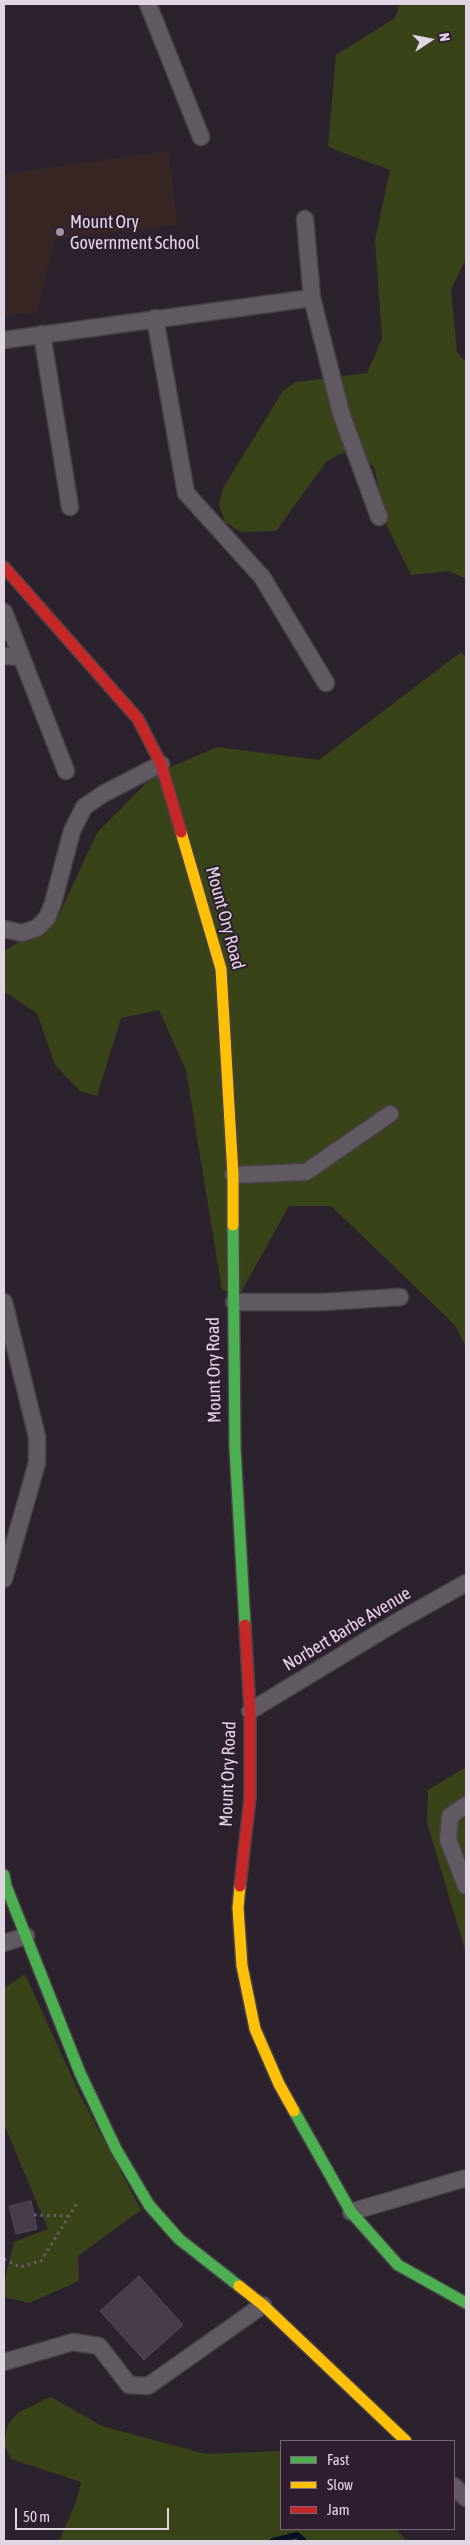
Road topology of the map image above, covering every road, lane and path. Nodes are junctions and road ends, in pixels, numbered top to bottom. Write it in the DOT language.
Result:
graph roads {
  1 [pos="148,4"];
  2 [pos="201,137"];
  3 [pos="305,219"];
  4 [pos="312,298"];
  5 [pos="155,318"];
  6 [pos="42,334"];
  7 [pos="4,340"];
  8 [pos="70,507"];
  9 [pos="378,517"];
  10 [pos="4,567"];
  11 [pos="4,612"];
  12 [pos="4,656"];
  13 [pos="21,657"];
  14 [pos="326,683"];
  15 [pos="161,764"];
  16 [pos="66,771"];
  17 [pos="4,929"];
  18 [pos="390,1114"];
  19 [pos="233,1174"];
  20 [pos="400,1297"];
  21 [pos="4,1302"];
  22 [pos="234,1302"];
  23 [pos="4,1579"];
  24 [pos="466,1584"];
  25 [pos="250,1711"];
  26 [pos="466,1805"];
  27 [pos="4,1875"];
  28 [pos="466,1886"];
  29 [pos="26,1936"];
  30 [pos="4,1943"];
  31 [pos="466,2178"];
  32 [pos="77,2203"];
  33 [pos="351,2212"];
  34 [pos="34,2215"];
  35 [pos="69,2216"];
  36 [pos="4,2259"];
  37 [pos="466,2303"];
  38 [pos="263,2305"];
  39 [pos="4,2362"];
  40 [pos="405,2440"];
  41 [pos="455,2487"];
  42 [pos="466,2498"];
  1 -- 2 [label="street"];
  3 -- 4 [label="street"];
  4 -- 5 [label="street"];
  4 -- 9 [label="street"];
  5 -- 6 [label="street"];
  5 -- 14 [label="street"];
  6 -- 7 [label="street"];
  6 -- 8 [label="street"];
  10 -- 15 [label="main road, Mount Ory Road"];
  11 -- 13 [label="street"];
  12 -- 13 [label="street"];
  13 -- 16 [label="street"];
  15 -- 17 [label="street"];
  15 -- 19 [label="main road, Mount Ory Road"];
  18 -- 19 [label="street"];
  19 -- 22 [label="main road, Mount Ory Road"];
  20 -- 22 [label="street"];
  21 -- 23 [label="street"];
  22 -- 25 [label="main road, Mount Ory Road"];
  24 -- 25 [label="street, Norbert Barbe Avenue"];
  25 -- 33 [label="main road, Mount Ory Road"];
  26 -- 28 [label="street"];
  27 -- 29 [label="main road"];
  29 -- 30 [label="street"];
  29 -- 38 [label="main road"];
  31 -- 33 [label="street"];
  32 -- 35 [label="path"];
  33 -- 37 [label="main road, Mount Ory Road"];
  34 -- 35 [label="path"];
  35 -- 36 [label="path"];
  38 -- 39 [label="street"];
  38 -- 40 [label="main road"];
  41 -- 42 [label="street"];
}
